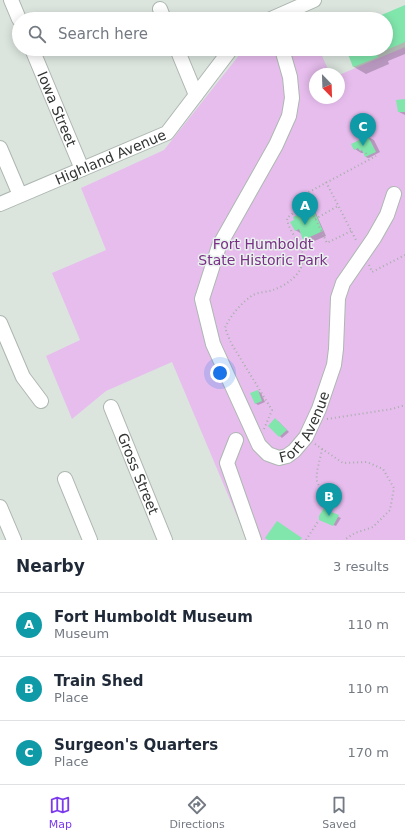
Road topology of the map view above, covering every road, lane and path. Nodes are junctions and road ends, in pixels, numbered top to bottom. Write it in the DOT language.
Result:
graph roads {
  1 [pos="11,0"];
  2 [pos="314,0"];
  3 [pos="16,12"];
  4 [pos="287,12"];
  5 [pos="35,56"];
  6 [pos="180,56"];
  7 [pos="226,56"];
  8 [pos="284,56"];
  9 [pos="196,95"];
  10 [pos="0,148"];
  11 [pos="366,153"];
  12 [pos="376,156"];
  13 [pos="369,160"];
  14 [pos="82,169"];
  15 [pos="394,194"];
  16 [pos="20,195"];
  17 [pos="0,204"];
  18 [pos="310,206"];
  19 [pos="338,206"];
  20 [pos="315,218"];
  21 [pos="351,231"];
  22 [pos="0,322"];
  23 [pos="41,401"];
  24 [pos="405,405"];
  25 [pos="111,408"];
  26 [pos="314,421"];
  27 [pos="306,438"];
  28 [pos="236,440"];
  29 [pos="258,443"];
  30 [pos="322,449"];
  31 [pos="65,479"];
  32 [pos="0,507"];
  33 [pos="326,510"];
  34 [pos="319,520"];
  35 [pos="14,540"];
  36 [pos="90,540"];
  37 [pos="165,540"];
  38 [pos="254,540"];
  39 [pos="306,540"];
  40 [pos="344,540"];
  1 -- 3 [label="street"];
  2 -- 4 [label="street"];
  5 -- 14 [label="street, Iowa Street"];
  6 -- 9 [label="street"];
  7 -- 9 [label="street, Highland Avenue"];
  8 -- 29 [label="street, Fort Avenue"];
  9 -- 14 [label="street, Highland Avenue"];
  10 -- 16 [label="street"];
  11 -- 13 [label="path"];
  12 -- 13 [label="path"];
  13 -- 18 [label="path"];
  14 -- 16 [label="street, Highland Avenue"];
  15 -- 26 [label="street, Fort Avenue"];
  16 -- 17 [label="street, Highland Avenue"];
  18 -- 20 [label="path"];
  18 -- 29 [label="path"];
  19 -- 20 [label="path"];
  20 -- 21 [label="path"];
  22 -- 23 [label="street"];
  24 -- 26 [label="path"];
  25 -- 37 [label="street, Gross Street"];
  26 -- 27 [label="street, Fort Avenue"];
  27 -- 29 [label="street, Fort Avenue"];
  27 -- 30 [label="path"];
  28 -- 38 [label="street"];
  30 -- 33 [label="path"];
  30 -- 40 [label="path"];
  31 -- 36 [label="street"];
  32 -- 35 [label="street"];
  34 -- 39 [label="path"];
}
